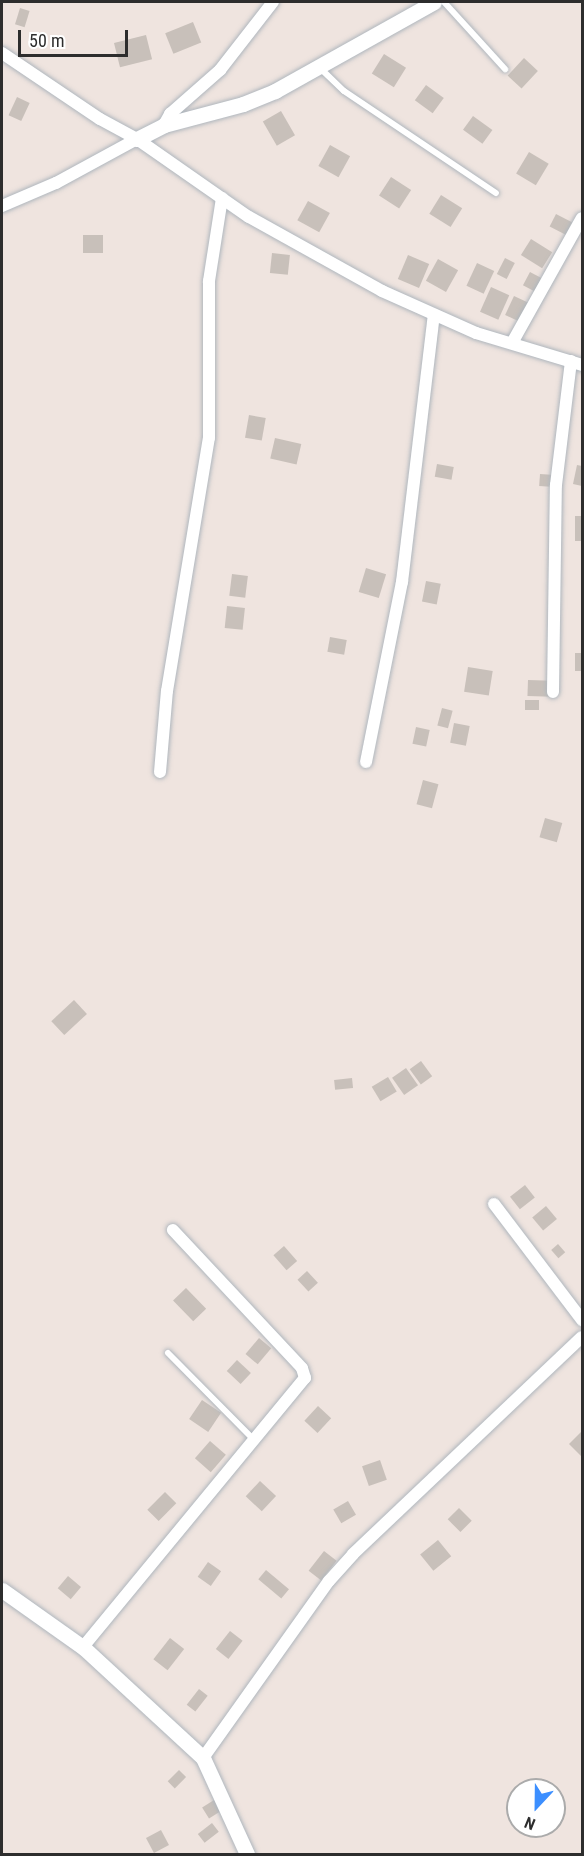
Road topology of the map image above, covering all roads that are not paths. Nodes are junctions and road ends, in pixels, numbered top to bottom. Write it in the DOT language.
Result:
graph roads {
  1 [pos="273,2"];
  2 [pos="434,2"];
  3 [pos="444,2"];
  4 [pos="2,53"];
  5 [pos="320,68"];
  6 [pos="505,69"];
  7 [pos="164,125"];
  8 [pos="136,139"];
  9 [pos="496,193"];
  10 [pos="222,198"];
  11 [pos="2,206"];
  12 [pos="582,218"];
  13 [pos="434,315"];
  14 [pos="512,344"];
  15 [pos="577,363"];
  16 [pos="553,692"];
  17 [pos="366,762"];
  18 [pos="160,772"];
  19 [pos="494,1204"];
  20 [pos="172,1230"];
  21 [pos="582,1320"];
  22 [pos="582,1336"];
  23 [pos="168,1353"];
  24 [pos="255,1442"];
  25 [pos="2,1590"];
  26 [pos="83,1647"];
  27 [pos="202,1758"];
  28 [pos="247,1854"];
  1 -- 7 [label="street"];
  2 -- 5 [label="street"];
  3 -- 6 [label="lane"];
  4 -- 8 [label="street"];
  5 -- 7 [label="street"];
  5 -- 9 [label="lane"];
  7 -- 8 [label="street"];
  8 -- 10 [label="street"];
  8 -- 11 [label="street"];
  10 -- 13 [label="street"];
  10 -- 18 [label="street"];
  12 -- 14 [label="street"];
  13 -- 14 [label="street"];
  13 -- 17 [label="street"];
  14 -- 15 [label="street"];
  15 -- 16 [label="street"];
  19 -- 21 [label="street"];
  20 -- 24 [label="street"];
  22 -- 27 [label="street"];
  23 -- 24 [label="lane"];
  24 -- 26 [label="street"];
  25 -- 26 [label="street"];
  26 -- 27 [label="street"];
  27 -- 28 [label="street"];
}
